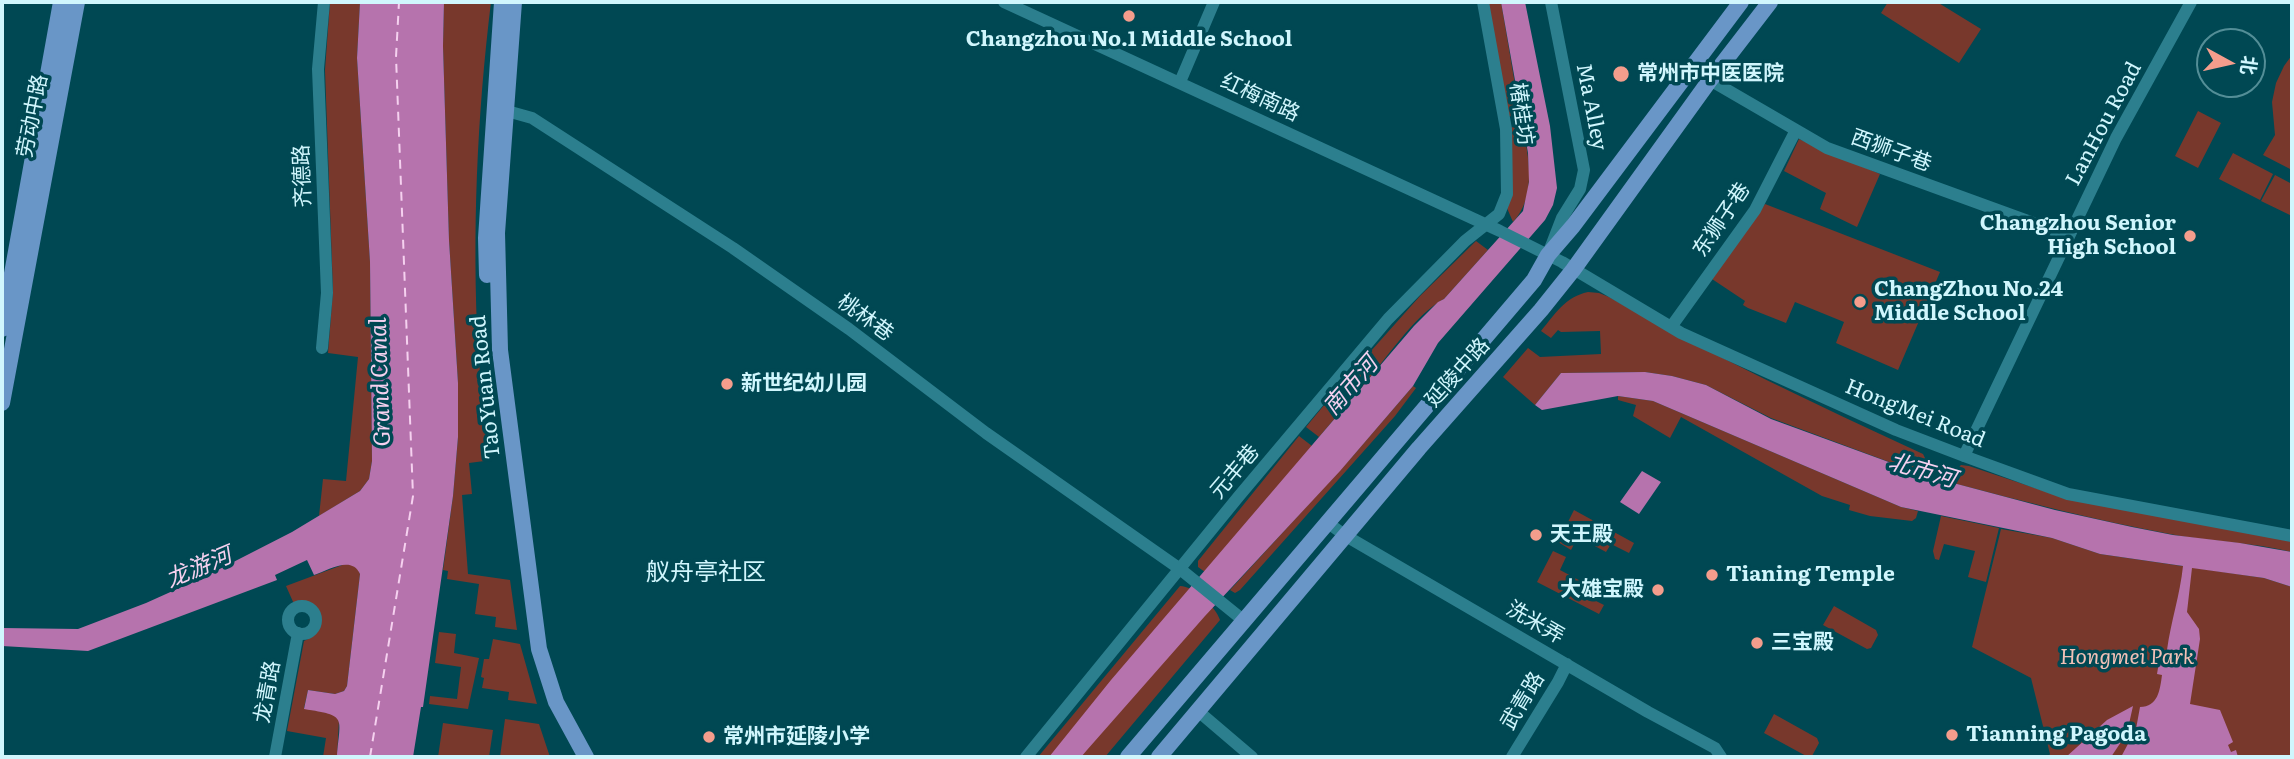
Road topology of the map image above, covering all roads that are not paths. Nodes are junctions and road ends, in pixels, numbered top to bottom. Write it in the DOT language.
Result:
graph roads {
  1 [pos="61,2"];
  2 [pos="77,2"];
  3 [pos="324,2"];
  4 [pos="502,2"];
  5 [pos="514,2"];
  6 [pos="1004,2"];
  7 [pos="1214,2"];
  8 [pos="1483,2"];
  9 [pos="1551,2"];
  10 [pos="1741,2"];
  11 [pos="1770,2"];
  12 [pos="2191,2"];
  13 [pos="1710,80"];
  14 [pos="1180,82"];
  15 [pos="507,111"];
  16 [pos="1796,130"];
  17 [pos="1487,224"];
  18 [pos="2068,236"];
  19 [pos="1548,255"];
  20 [pos="1573,270"];
  21 [pos="1671,327"];
  22 [pos="2,328"];
  23 [pos="322,348"];
  24 [pos="4,358"];
  25 [pos="2,403"];
  26 [pos="1964,456"];
  27 [pos="1328,523"];
  28 [pos="2292,536"];
  29 [pos="1346,537"];
  30 [pos="1184,572"];
  31 [pos="1243,620"];
  32 [pos="298,633"];
  33 [pos="1567,663"];
  34 [pos="1198,711"];
  35 [pos="580,756"];
  36 [pos="275,757"];
  37 [pos="1026,757"];
  38 [pos="1128,757"];
  39 [pos="1159,757"];
  40 [pos="1252,757"];
  41 [pos="1512,757"];
  42 [pos="1721,757"];
  1 -- 22 [label="main road, 劳动中路"];
  2 -- 24 [label="main road, 劳动中路"];
  3 -- 23 [label="street, 齐德路"];
  4 -- 35 [label="main road"];
  5 -- 15 [label="main road, TaoYuan Road"];
  6 -- 14 [label="street, 红梅南路"];
  7 -- 14 [label="street"];
  8 -- 17 [label="street, 椿桂坊"];
  9 -- 19 [label="street, Ma Alley"];
  10 -- 19 [label="main road, 延陵中路"];
  11 -- 13 [label="main road, 延陵中路"];
  12 -- 18 [label="street, LanHou Road"];
  13 -- 16 [label="street, 西狮子巷"];
  13 -- 20 [label="main road, 延陵中路"];
  14 -- 17 [label="street, 红梅南路"];
  15 -- 30 [label="street, 桃林巷"];
  15 -- 35 [label="main road, TaoYuan Road"];
  16 -- 18 [label="street, 西狮子巷"];
  16 -- 21 [label="street, 东狮子巷"];
  17 -- 19 [label="street, 红梅南路"];
  17 -- 30 [label="street, 元丰巷"];
  18 -- 26 [label="street, LanHou Road"];
  19 -- 20 [label="street, HongMei Road"];
  19 -- 27 [label="main road, 延陵中路"];
  20 -- 21 [label="street, HongMei Road"];
  20 -- 29 [label="main road, 延陵中路"];
  21 -- 26 [label="street, HongMei Road"];
  24 -- 25 [label="main road, 劳动中路"];
  26 -- 28 [label="street, HongMei Road"];
  27 -- 29 [label="street, 洗米弄"];
  27 -- 31 [label="main road, 延陵中路"];
  29 -- 33 [label="street, 洗米弄"];
  29 -- 34 [label="main road, 延陵中路"];
  30 -- 31 [label="street, 桃林巷"];
  30 -- 37 [label="street, 元丰巷"];
  31 -- 38 [label="main road, 延陵中路"];
  32 -- 36 [label="street, 龙青路"];
  33 -- 41 [label="street, 武青路"];
  33 -- 42 [label="street, 洗米弄"];
  34 -- 39 [label="main road, 延陵中路"];
  34 -- 40 [label="street"];
}
